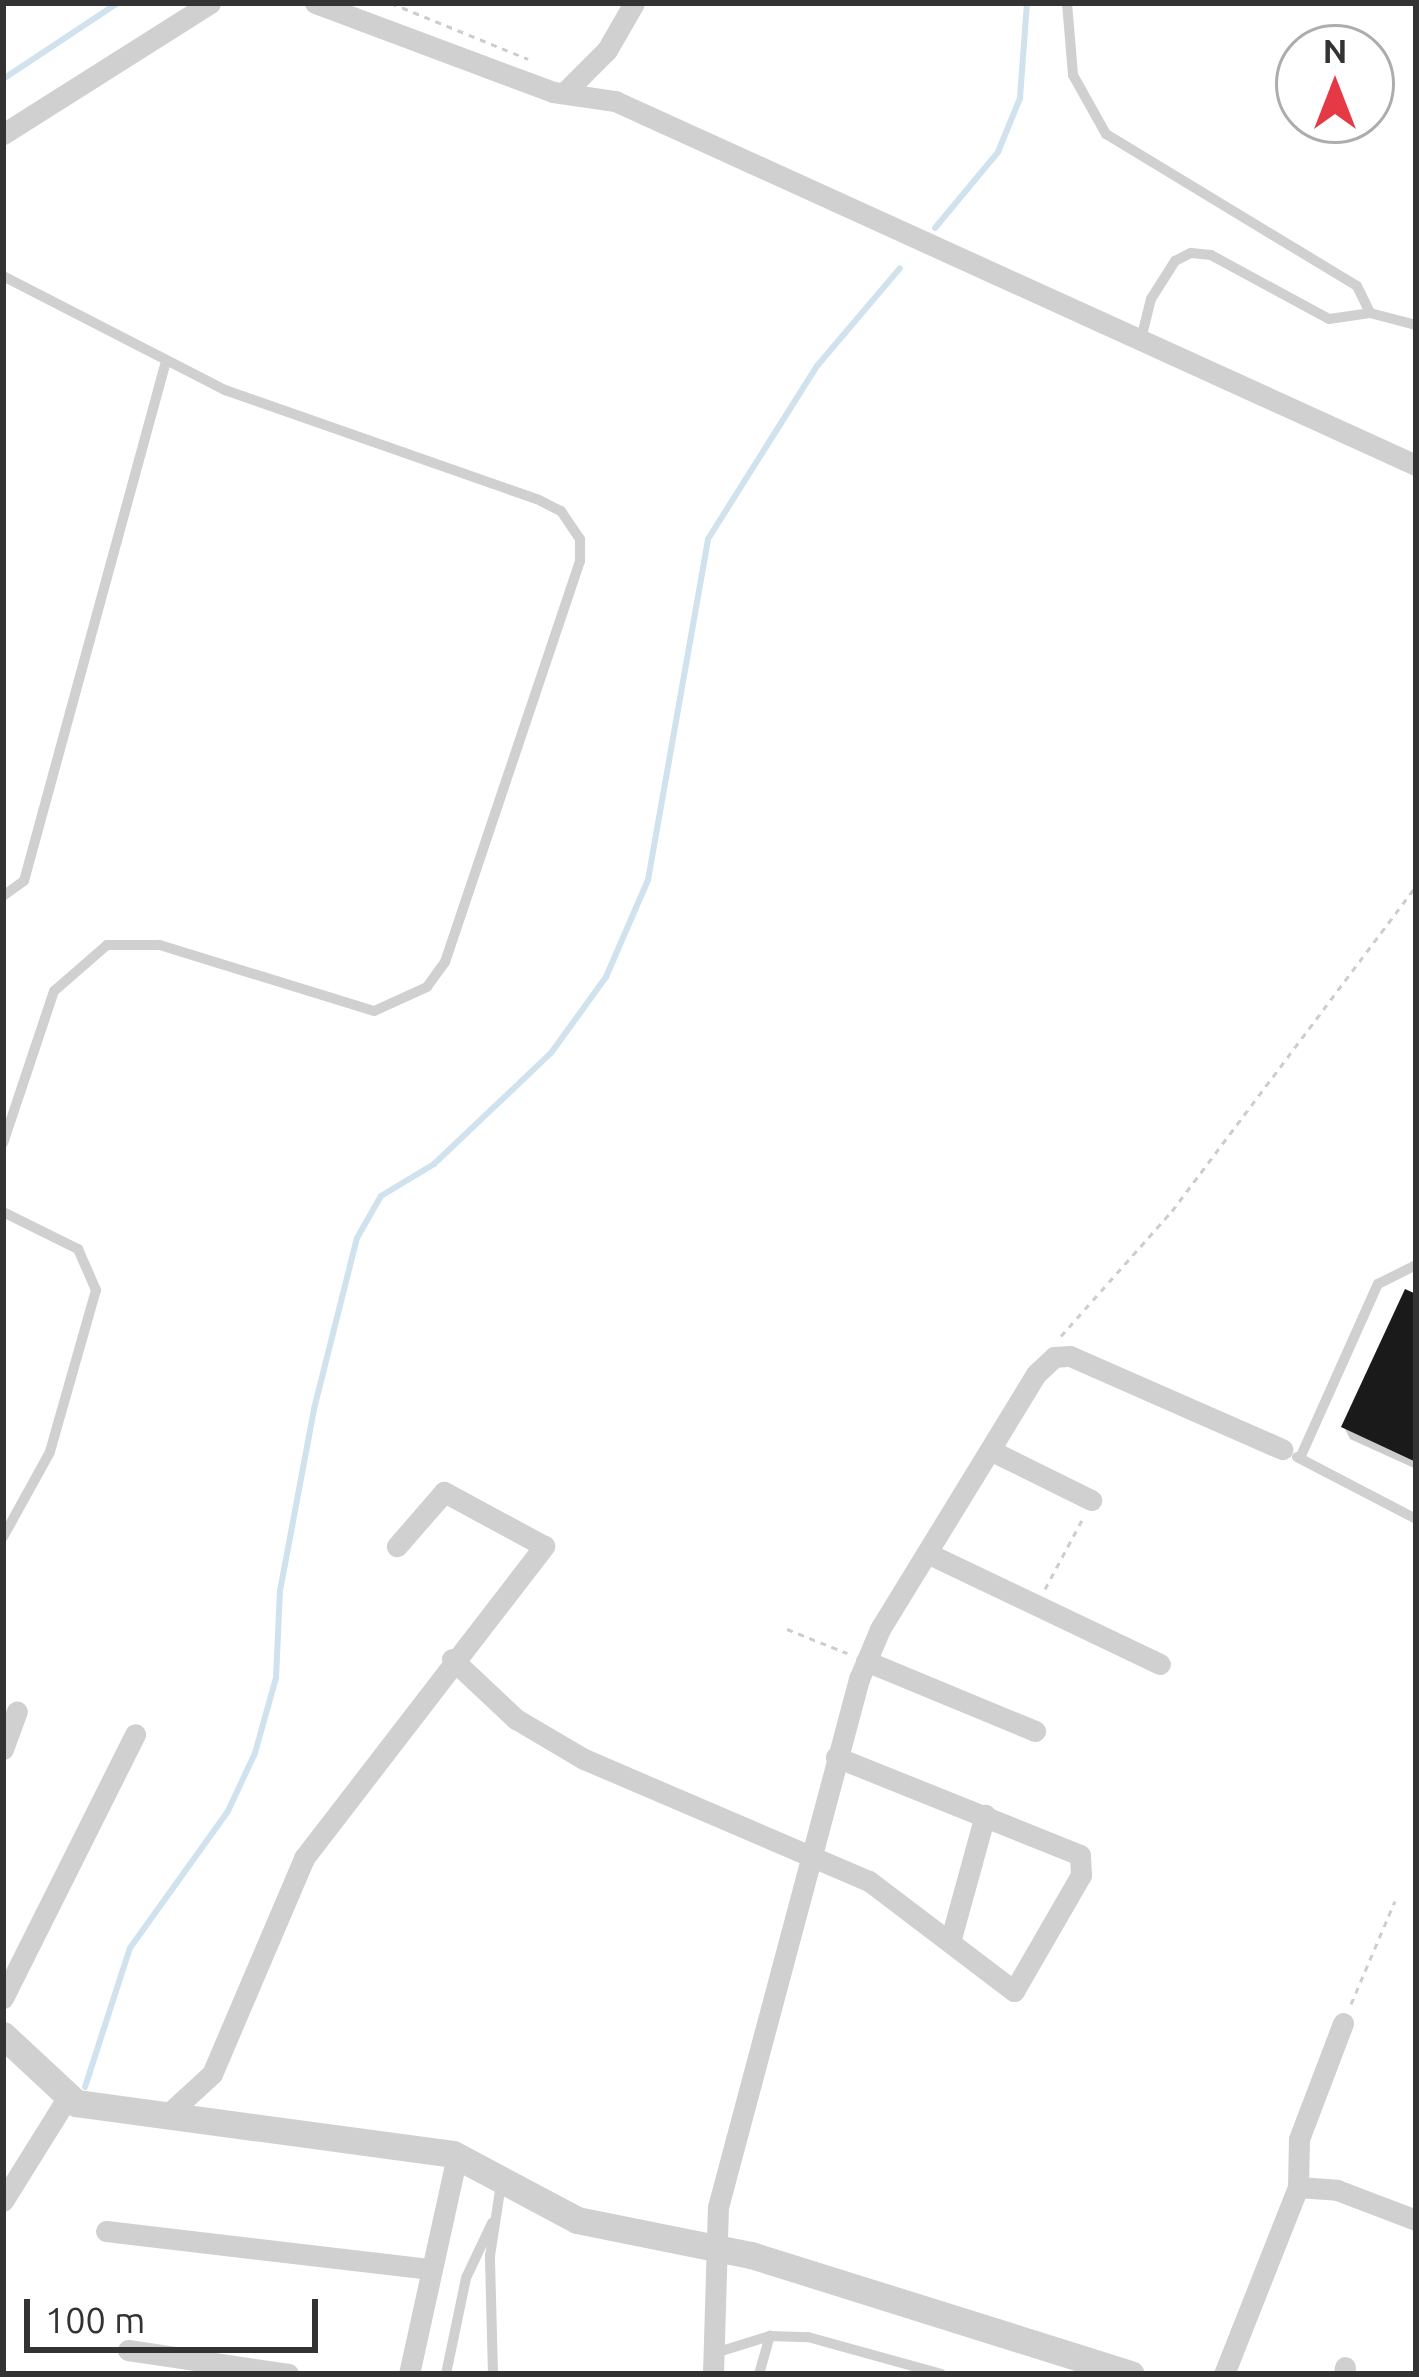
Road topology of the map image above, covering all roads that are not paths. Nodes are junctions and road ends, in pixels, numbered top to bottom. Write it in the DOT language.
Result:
graph roads {
  1 [pos="210,3"];
  2 [pos="315,3"];
  3 [pos="634,3"];
  4 [pos="1066,3"];
  5 [pos="565,92"];
  6 [pos="3,134"];
  7 [pos="3,276"];
  8 [pos="1370,313"];
  9 [pos="1416,325"];
  10 [pos="1139,346"];
  11 [pos="165,364"];
  12 [pos="1416,465"];
  13 [pos="3,896"];
  14 [pos="3,1143"];
  15 [pos="3,1212"];
  16 [pos="1416,1265"];
  17 [pos="990,1450"];
  18 [pos="1291,1454"];
  19 [pos="1091,1500"];
  20 [pos="1416,1519"];
  21 [pos="3,1537"];
  22 [pos="397,1546"];
  23 [pos="927,1553"];
  24 [pos="452,1659"];
  25 [pos="866,1661"];
  26 [pos="1160,1664"];
  27 [pos="17,1711"];
  28 [pos="1035,1731"];
  29 [pos="135,1734"];
  30 [pos="3,1749"];
  31 [pos="836,1757"];
  32 [pos="985,1815"];
  33 [pos="812,1855"];
  34 [pos="843,1868"];
  35 [pos="803,1884"];
  36 [pos="950,1942"];
  37 [pos="3,1998"];
  38 [pos="1342,2023"];
  39 [pos="3,2035"];
  40 [pos="67,2098"];
  41 [pos="165,2117"];
  42 [pos="457,2156"];
  43 [pos="502,2181"];
  44 [pos="1298,2188"];
  45 [pos="3,2201"];
  46 [pos="496,2215"];
  47 [pos="1416,2220"];
  48 [pos="106,2231"];
  49 [pos="717,2249"];
  50 [pos="431,2269"];
  51 [pos="770,2336"];
  52 [pos="128,2350"];
  53 [pos="714,2364"];
  54 [pos="288,2374"];
  55 [pos="409,2374"];
  56 [pos="446,2374"];
  57 [pos="493,2374"];
  58 [pos="759,2374"];
  59 [pos="941,2374"];
  60 [pos="1131,2374"];
  61 [pos="1224,2374"];
  1 -- 6 [label="street"];
  2 -- 5 [label="street"];
  3 -- 5 [label="street"];
  4 -- 8 [label="lane"];
  5 -- 10 [label="street"];
  7 -- 11 [label="lane"];
  8 -- 9 [label="lane"];
  8 -- 10 [label="lane"];
  10 -- 12 [label="street"];
  11 -- 13 [label="lane"];
  11 -- 14 [label="lane"];
  15 -- 21 [label="lane"];
  16 -- 18 [label="lane"];
  17 -- 18 [label="street"];
  17 -- 19 [label="street"];
  17 -- 23 [label="street"];
  18 -- 20 [label="lane"];
  22 -- 24 [label="street"];
  23 -- 25 [label="street"];
  23 -- 26 [label="street"];
  24 -- 33 [label="street"];
  24 -- 41 [label="street"];
  25 -- 28 [label="street"];
  25 -- 31 [label="street"];
  27 -- 30 [label="street"];
  29 -- 37 [label="street"];
  31 -- 32 [label="street"];
  31 -- 33 [label="street"];
  32 -- 36 [label="street"];
  32 -- 36 [label="street"];
  33 -- 34 [label="street"];
  33 -- 35 [label="street"];
  34 -- 35 [label="street"];
  34 -- 36 [label="street"];
  35 -- 49 [label="street"];
  38 -- 44 [label="street"];
  39 -- 40 [label="street"];
  40 -- 41 [label="street"];
  40 -- 45 [label="street"];
  41 -- 42 [label="street"];
  42 -- 43 [label="street"];
  42 -- 50 [label="street"];
  43 -- 46 [label="lane"];
  43 -- 49 [label="street"];
  44 -- 47 [label="street"];
  44 -- 61 [label="street"];
  46 -- 56 [label="lane"];
  46 -- 57 [label="lane"];
  48 -- 50 [label="street"];
  49 -- 53 [label="street"];
  49 -- 60 [label="street"];
  50 -- 55 [label="street"];
  51 -- 53 [label="lane"];
  51 -- 58 [label="lane"];
  51 -- 59 [label="lane"];
  52 -- 54 [label="street"];
}
